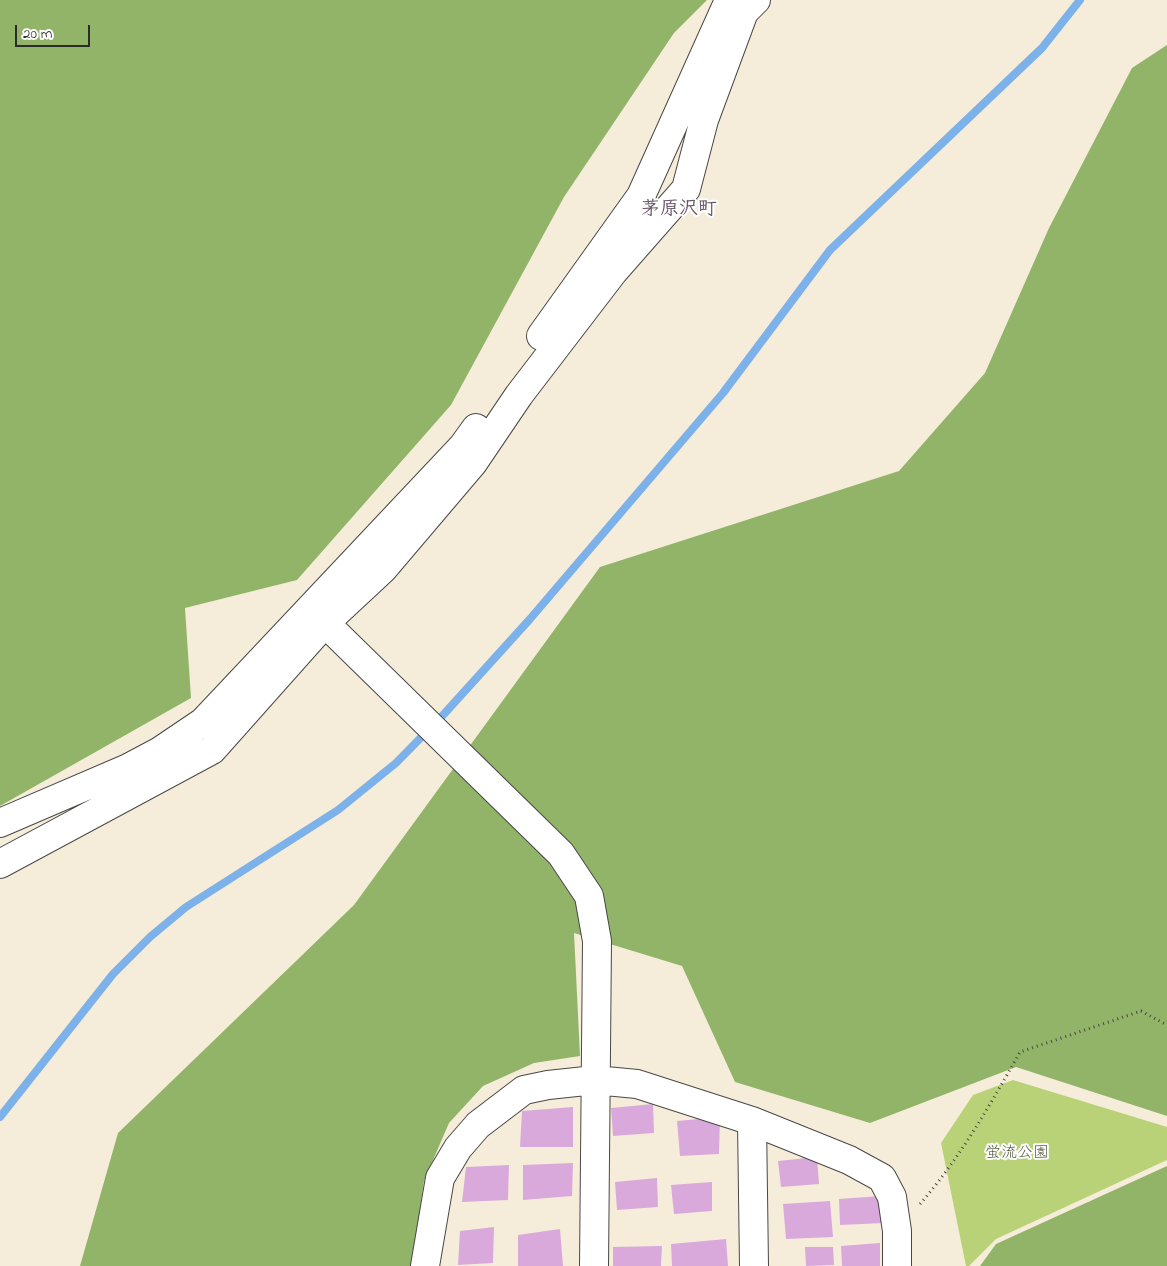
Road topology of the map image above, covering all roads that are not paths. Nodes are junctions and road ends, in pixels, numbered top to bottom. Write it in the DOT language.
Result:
graph roads {
  1 [pos="733,0"];
  2 [pos="756,0"];
  3 [pos="325,622"];
  4 [pos="0,823"];
  5 [pos="0,864"];
  6 [pos="595,1080"];
  7 [pos="752,1121"];
  8 [pos="425,1266"];
  9 [pos="594,1266"];
  10 [pos="754,1266"];
  11 [pos="897,1266"];
  1 -- 4 [label="street"];
  2 -- 3 [label="street"];
  3 -- 5 [label="street"];
  3 -- 6 [label="street"];
  6 -- 7 [label="street"];
  6 -- 8 [label="street"];
  6 -- 9 [label="street"];
  7 -- 10 [label="street"];
  7 -- 11 [label="street"];
}
